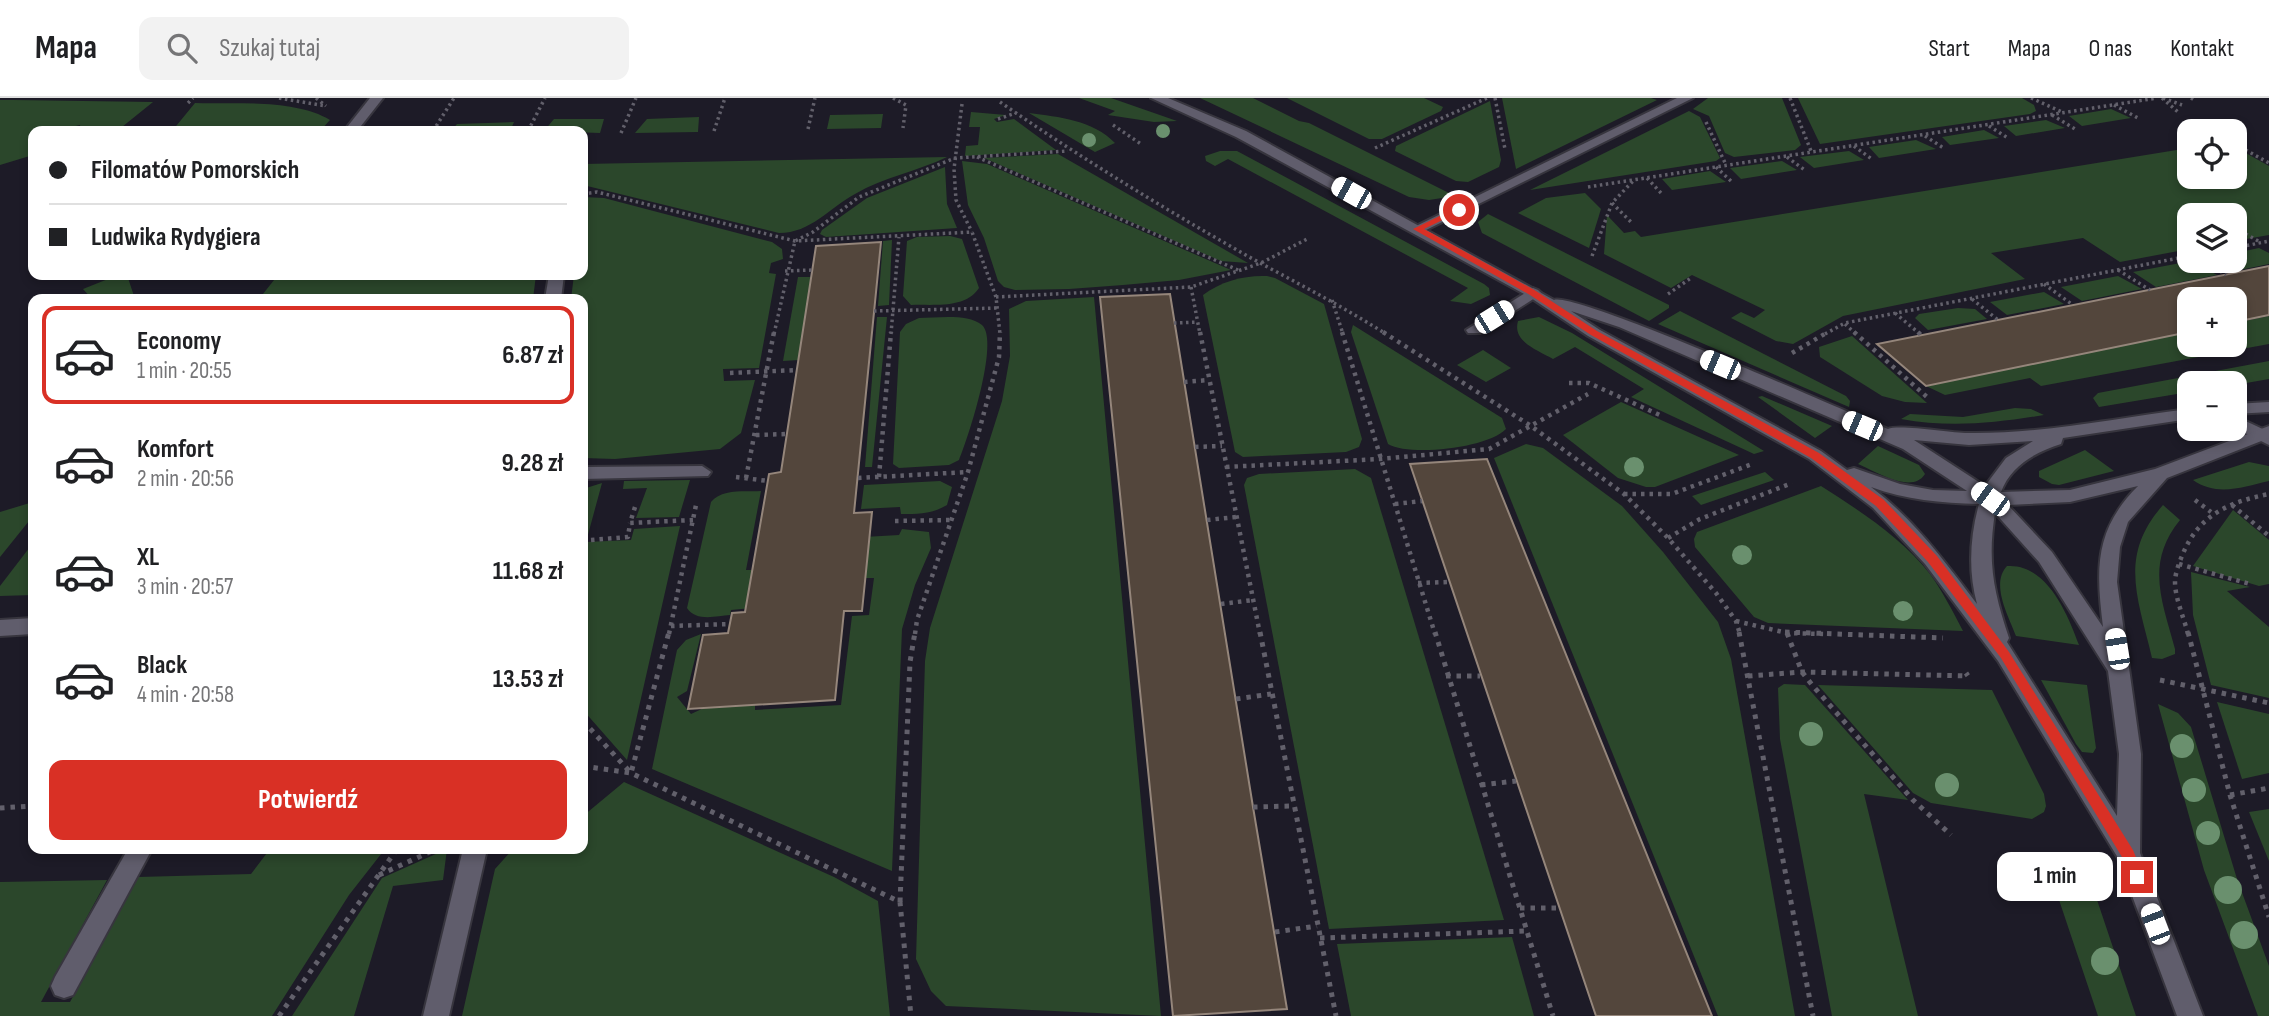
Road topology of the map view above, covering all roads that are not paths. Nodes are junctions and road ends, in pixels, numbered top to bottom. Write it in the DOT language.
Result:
graph roads {
  1 [pos="377,98"];
  2 [pos="1157,98"];
  3 [pos="1687,98"];
  4 [pos="354,126"];
  5 [pos="1417,229"];
  6 [pos="1533,293"];
  7 [pos="1474,330"];
  8 [pos="2269,407"];
  9 [pos="2247,408"];
  10 [pos="2177,416"];
  11 [pos="1862,426"];
  12 [pos="2096,426"];
  13 [pos="2247,427"];
  14 [pos="2267,436"];
  15 [pos="1815,455"];
  16 [pos="702,472"];
  17 [pos="588,473"];
  18 [pos="2160,474"];
  19 [pos="1990,499"];
  20 [pos="28,626"];
  21 [pos="0,628"];
  22 [pos="2005,655"];
  23 [pos="2120,671"];
  24 [pos="137,854"];
  25 [pos="474,854"];
  26 [pos="2128,854"];
  27 [pos="64,986"];
  28 [pos="436,1016"];
  29 [pos="2190,1016"];
  1 -- 4 [label="street"];
  2 -- 5 [label="street"];
  3 -- 5 [label="street"];
  5 -- 6 [label="street"];
  6 -- 7 [label="street"];
  6 -- 11 [label="street"];
  6 -- 15 [label="street"];
  8 -- 9 [label="street"];
  10 -- 12 [label="street"];
  11 -- 12 [label="street"];
  11 -- 19 [label="street"];
  12 -- 19 [label="street"];
  13 -- 14 [label="street"];
  14 -- 18 [label="street"];
  15 -- 19 [label="street"];
  15 -- 22 [label="street"];
  16 -- 17 [label="street"];
  18 -- 19 [label="street"];
  18 -- 23 [label="street"];
  19 -- 22 [label="street"];
  19 -- 23 [label="street"];
  20 -- 21 [label="street"];
  22 -- 26 [label="street"];
  23 -- 26 [label="street"];
  24 -- 27 [label="street"];
  25 -- 28 [label="street"];
  26 -- 29 [label="street"];
}
